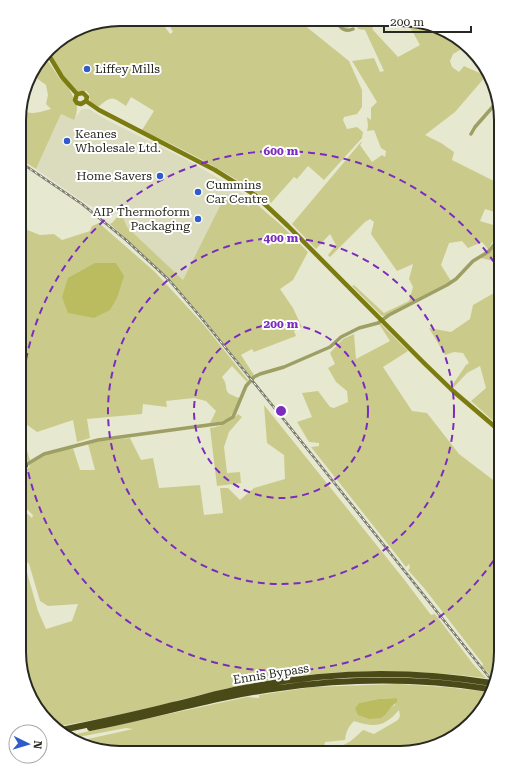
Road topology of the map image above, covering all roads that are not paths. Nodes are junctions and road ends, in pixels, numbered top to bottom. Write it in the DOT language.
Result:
graph roads {
  1 [pos="340,26"];
  2 [pos="353,29"];
  3 [pos="50,57"];
  4 [pos="77,94"];
  5 [pos="86,101"];
  6 [pos="493,107"];
  7 [pos="471,134"];
  8 [pos="494,245"];
  9 [pos="382,320"];
  10 [pos="494,426"];
  11 [pos="26,465"];
  12 [pos="489,683"];
  13 [pos="487,689"];
  14 [pos="66,729"];
  15 [pos="71,732"];
  1 -- 2 [label="street"];
  3 -- 4 [label="main road"];
  4 -- 5 [label="main road"];
  4 -- 5 [label="main road"];
  5 -- 9 [label="main road"];
  6 -- 7 [label="street"];
  8 -- 9 [label="street"];
  9 -- 10 [label="main road"];
  9 -- 11 [label="street"];
  12 -- 14 [label="highway, Ennis Bypass"];
  13 -- 15 [label="highway, Ennis Bypass"];
}
